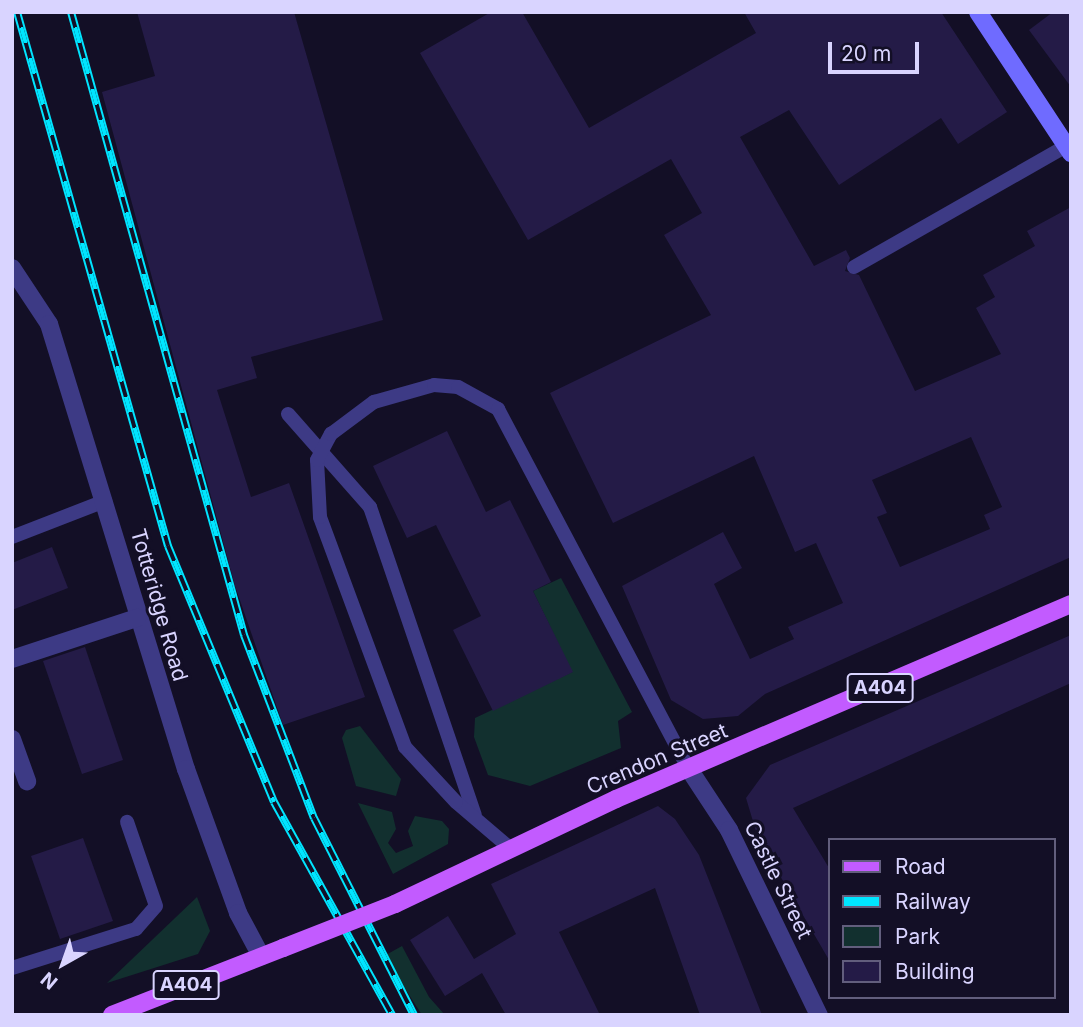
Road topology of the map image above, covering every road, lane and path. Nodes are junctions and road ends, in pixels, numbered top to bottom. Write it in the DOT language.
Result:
graph roads {
  1 [pos="985,15"];
  2 [pos="1068,150"];
  3 [pos="854,267"];
  4 [pos="12,268"];
  5 [pos="288,414"];
  6 [pos="322,452"];
  7 [pos="105,501"];
  8 [pos="12,537"];
  9 [pos="1071,604"];
  10 [pos="137,618"];
  11 [pos="12,659"];
  12 [pos="12,739"];
  13 [pos="689,769"];
  14 [pos="27,781"];
  15 [pos="475,816"];
  16 [pos="127,822"];
  17 [pos="511,849"];
  18 [pos="261,956"];
  19 [pos="12,968"];
  20 [pos="112,1015"];
  21 [pos="818,1015"];
  1 -- 2 [label="street"];
  2 -- 3 [label="lane"];
  4 -- 7 [label="street, Totteridge Road"];
  5 -- 6 [label="lane"];
  6 -- 13 [label="lane"];
  6 -- 15 [label="lane"];
  6 -- 15 [label="lane"];
  7 -- 8 [label="lane"];
  7 -- 10 [label="street, Totteridge Road"];
  9 -- 13 [label="main road, Crendon Street / A404"];
  10 -- 11 [label="street"];
  10 -- 18 [label="street, Totteridge Road"];
  12 -- 14 [label="street"];
  13 -- 17 [label="main road, Crendon Street / A404"];
  13 -- 21 [label="street, Castle Street"];
  15 -- 17 [label="lane"];
  16 -- 19 [label="lane"];
  17 -- 18 [label="main road, Crendon Street / A404, bridge"];
  18 -- 20 [label="main road, A404"];
}
